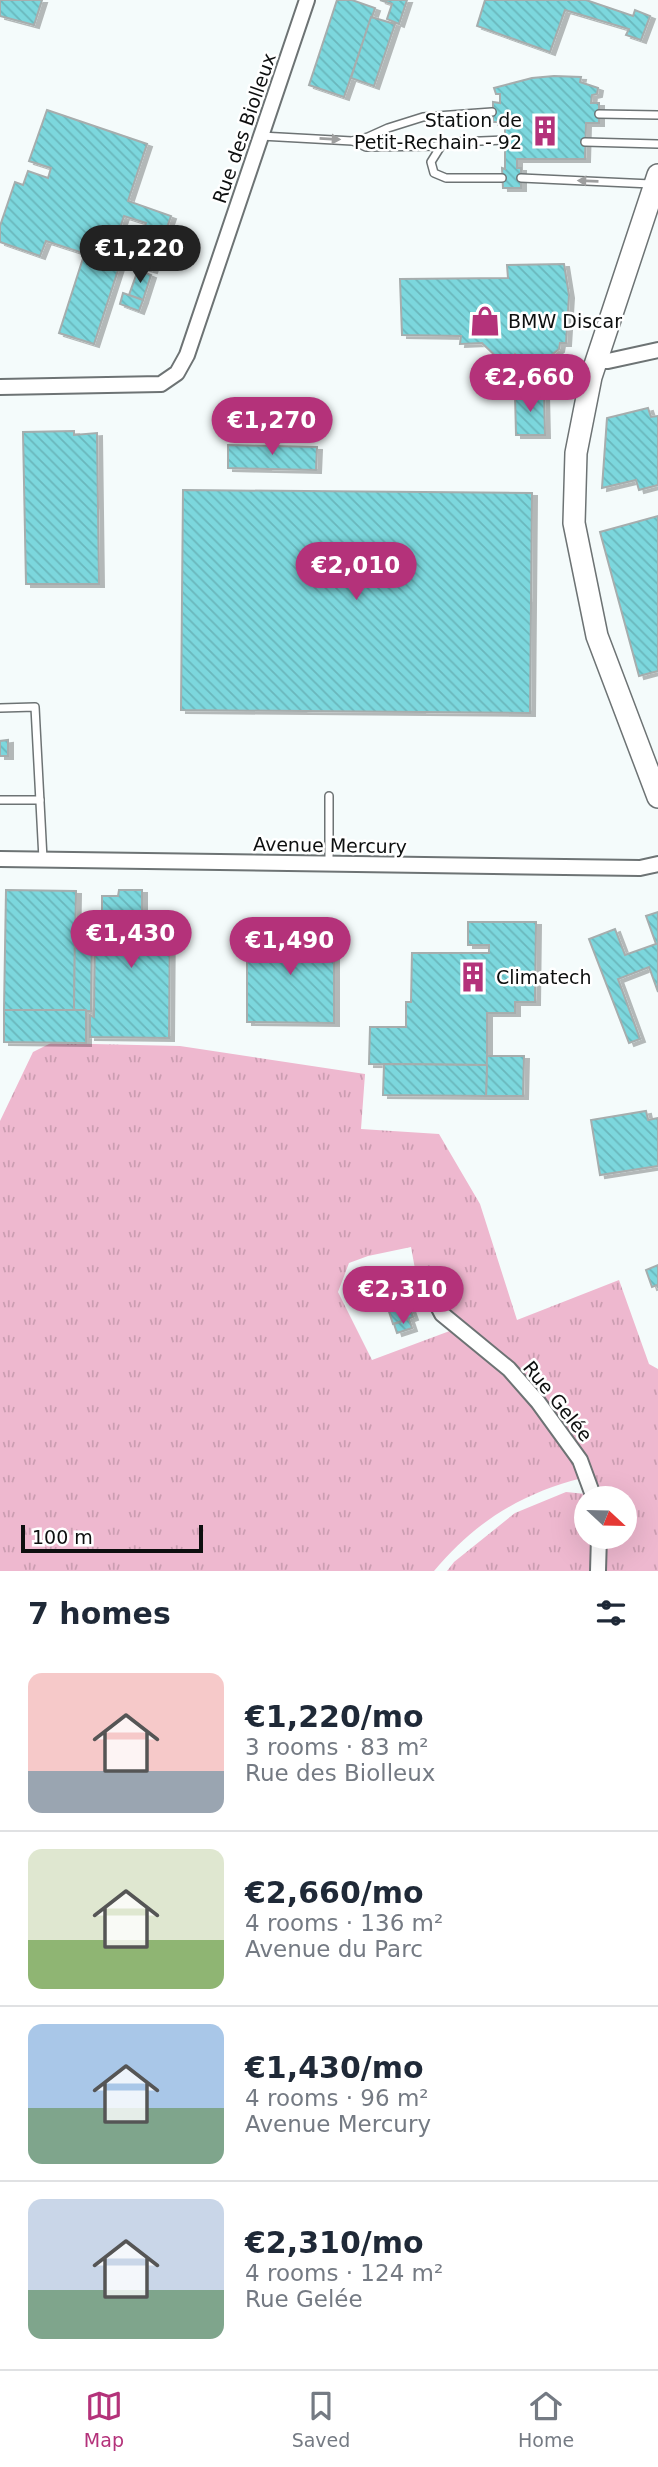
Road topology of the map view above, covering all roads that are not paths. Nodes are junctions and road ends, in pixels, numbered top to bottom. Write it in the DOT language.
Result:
graph roads {
  1 [pos="307,0"];
  2 [pos="492,112"];
  3 [pos="599,114"];
  4 [pos="658,115"];
  5 [pos="261,136"];
  6 [pos="505,140"];
  7 [pos="352,141"];
  8 [pos="585,142"];
  9 [pos="658,144"];
  10 [pos="441,146"];
  11 [pos="502,178"];
  12 [pos="521,178"];
  13 [pos="657,180"];
  14 [pos="658,350"];
  15 [pos="596,361"];
  16 [pos="0,387"];
  17 [pos="0,708"];
  18 [pos="329,796"];
  19 [pos="658,797"];
  20 [pos="0,800"];
  21 [pos="40,800"];
  22 [pos="0,859"];
  23 [pos="43,860"];
  24 [pos="658,864"];
  25 [pos="329,865"];
  26 [pos="422,1276"];
  27 [pos="590,1486"];
  28 [pos="599,1549"];
  29 [pos="598,1571"];
  1 -- 5 [label="street, Rue des Biolleux"];
  2 -- 7 [label="lane"];
  3 -- 4 [label="lane"];
  5 -- 7 [label="lane, one-way"];
  5 -- 16 [label="street, Rue des Biolleux"];
  6 -- 10 [label="lane"];
  7 -- 10 [label="lane"];
  8 -- 9 [label="lane"];
  10 -- 11 [label="lane"];
  13 -- 12 [label="lane, one-way"];
  13 -- 15 [label="street"];
  14 -- 15 [label="street"];
  15 -- 19 [label="street"];
  17 -- 21 [label="lane"];
  18 -- 25 [label="lane"];
  20 -- 21 [label="lane"];
  21 -- 23 [label="lane"];
  22 -- 23 [label="street, Avenue Mercury"];
  23 -- 25 [label="street, Avenue Mercury"];
  24 -- 25 [label="street, Avenue Mercury"];
  26 -- 27 [label="street, Rue Gelée"];
  28 -- 29 [label="street"];
}
